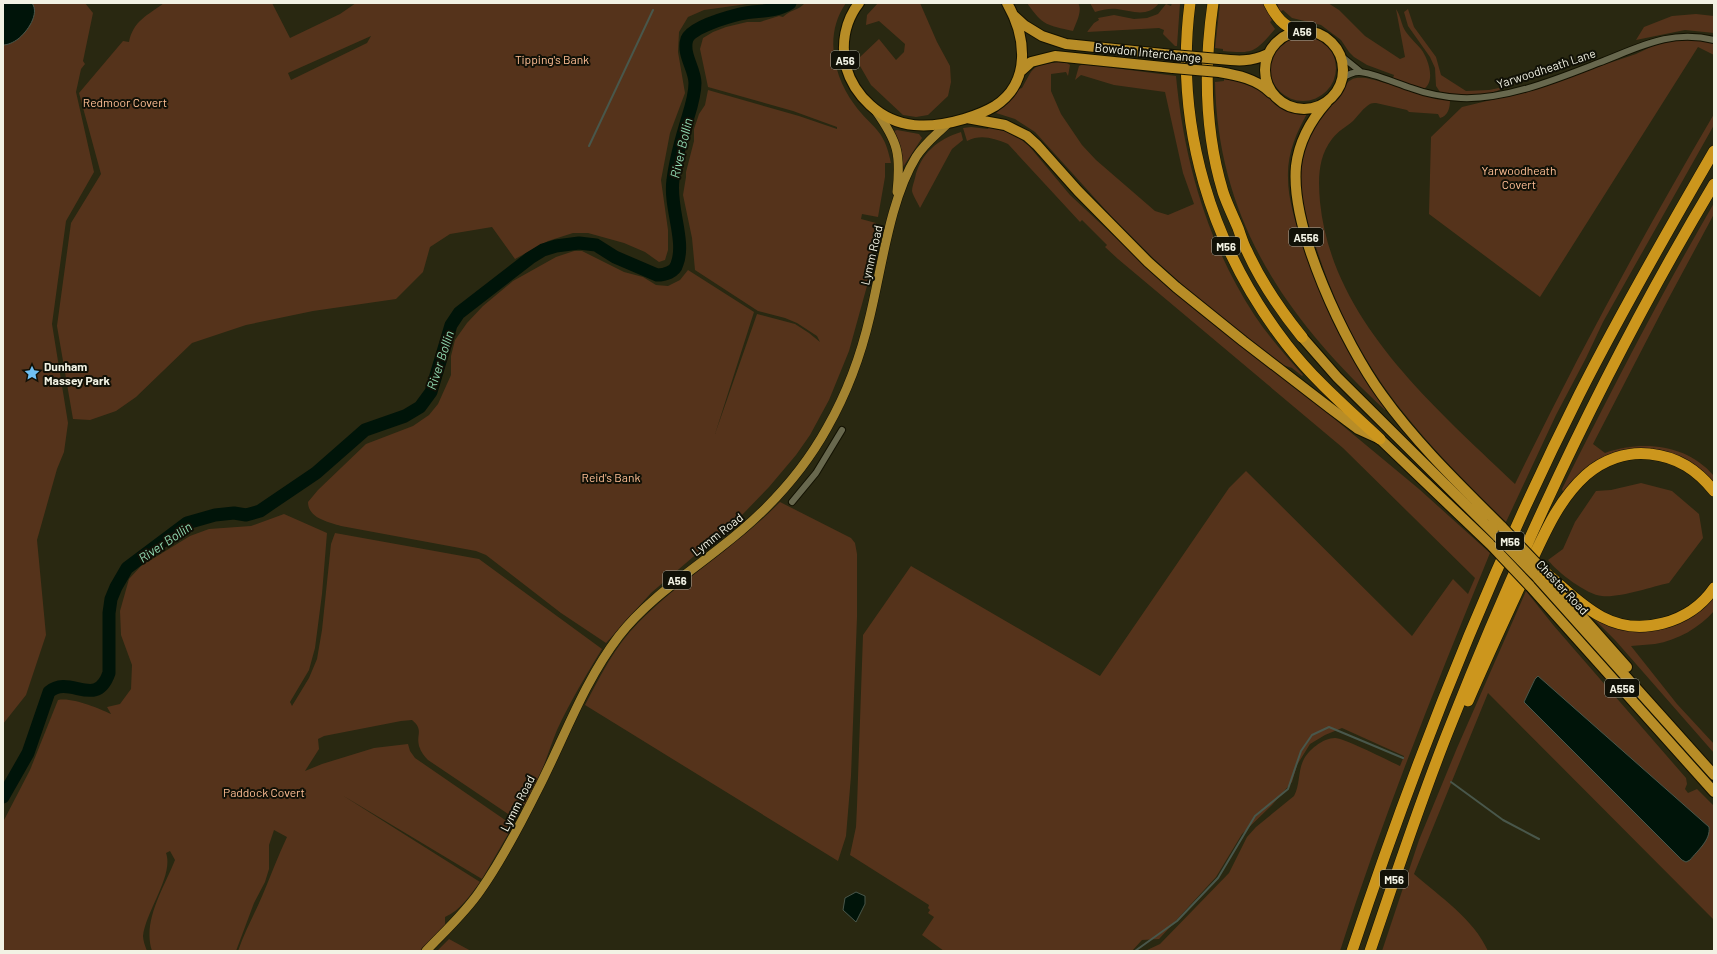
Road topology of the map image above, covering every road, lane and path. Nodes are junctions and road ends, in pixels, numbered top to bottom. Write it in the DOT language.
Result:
graph roads {
  1 [pos="859,3"];
  2 [pos="1007,3"];
  3 [pos="1190,3"];
  4 [pos="1213,3"];
  5 [pos="1269,3"];
  6 [pos="1013,15"];
  7 [pos="1298,31"];
  8 [pos="1714,40"];
  9 [pos="1268,54"];
  10 [pos="1340,55"];
  11 [pos="1361,72"];
  12 [pos="1019,75"];
  13 [pos="1342,78"];
  14 [pos="1275,97"];
  15 [pos="1328,102"];
  16 [pos="875,110"];
  17 [pos="967,118"];
  18 [pos="947,124"];
  19 [pos="1714,152"];
  20 [pos="1714,184"];
  21 [pos="896,204"];
  22 [pos="1302,338"];
  23 [pos="842,430"];
  24 [pos="1380,439"];
  25 [pos="1714,491"];
  26 [pos="792,502"];
  27 [pos="1500,532"];
  28 [pos="1536,570"];
  29 [pos="1546,573"];
  30 [pos="1714,588"];
  31 [pos="1653,705"];
  32 [pos="1714,775"];
  33 [pos="1714,792"];
  34 [pos="1420,807"];
  35 [pos="426,951"];
  36 [pos="1352,951"];
  37 [pos="1370,951"];
  1 -- 16 [label="highway, A56"];
  2 -- 6 [label="highway, A56"];
  3 -- 24 [label="highway, M56"];
  4 -- 22 [label="highway, M56"];
  5 -- 7 [label="highway"];
  6 -- 9 [label="highway, Bowdon Interchange / A56, bridge"];
  6 -- 12 [label="highway, A56"];
  7 -- 9 [label="highway, A56"];
  7 -- 10 [label="highway, A56"];
  8 -- 11 [label="street, Yarwoodheath Lane"];
  9 -- 14 [label="highway"];
  10 -- 11 [label="street, Yarwoodheath Lane"];
  10 -- 13 [label="highway, A56"];
  11 -- 13 [label="street"];
  12 -- 14 [label="highway, Bowdon Interchange / A56, bridge"];
  12 -- 17 [label="highway, A56"];
  13 -- 15 [label="highway, A56"];
  14 -- 15 [label="highway, A56"];
  15 -- 27 [label="highway, A556"];
  16 -- 18 [label="highway, A56"];
  16 -- 21 [label="main road, Lymm Road / A56"];
  17 -- 18 [label="highway, A56"];
  17 -- 24 [label="highway, Chester Road"];
  18 -- 21 [label="main road, Lymm Road / A56"];
  19 -- 36 [label="highway, M56"];
  20 -- 34 [label="highway, M56"];
  21 -- 35 [label="main road, Lymm Road / A56"];
  22 -- 27 [label="highway, A556"];
  23 -- 26 [label="street"];
  24 -- 33 [label="highway, Chester Road / A556, bridge"];
  25 -- 34 [label="highway"];
  27 -- 28 [label="highway, A556, bridge"];
  28 -- 29 [label="highway, A556"];
  28 -- 31 [label="highway, Chester Road / A556"];
  29 -- 30 [label="highway"];
  29 -- 31 [label="highway"];
  31 -- 32 [label="highway, Chester Road / A556"];
  34 -- 37 [label="highway, M56"];
}
